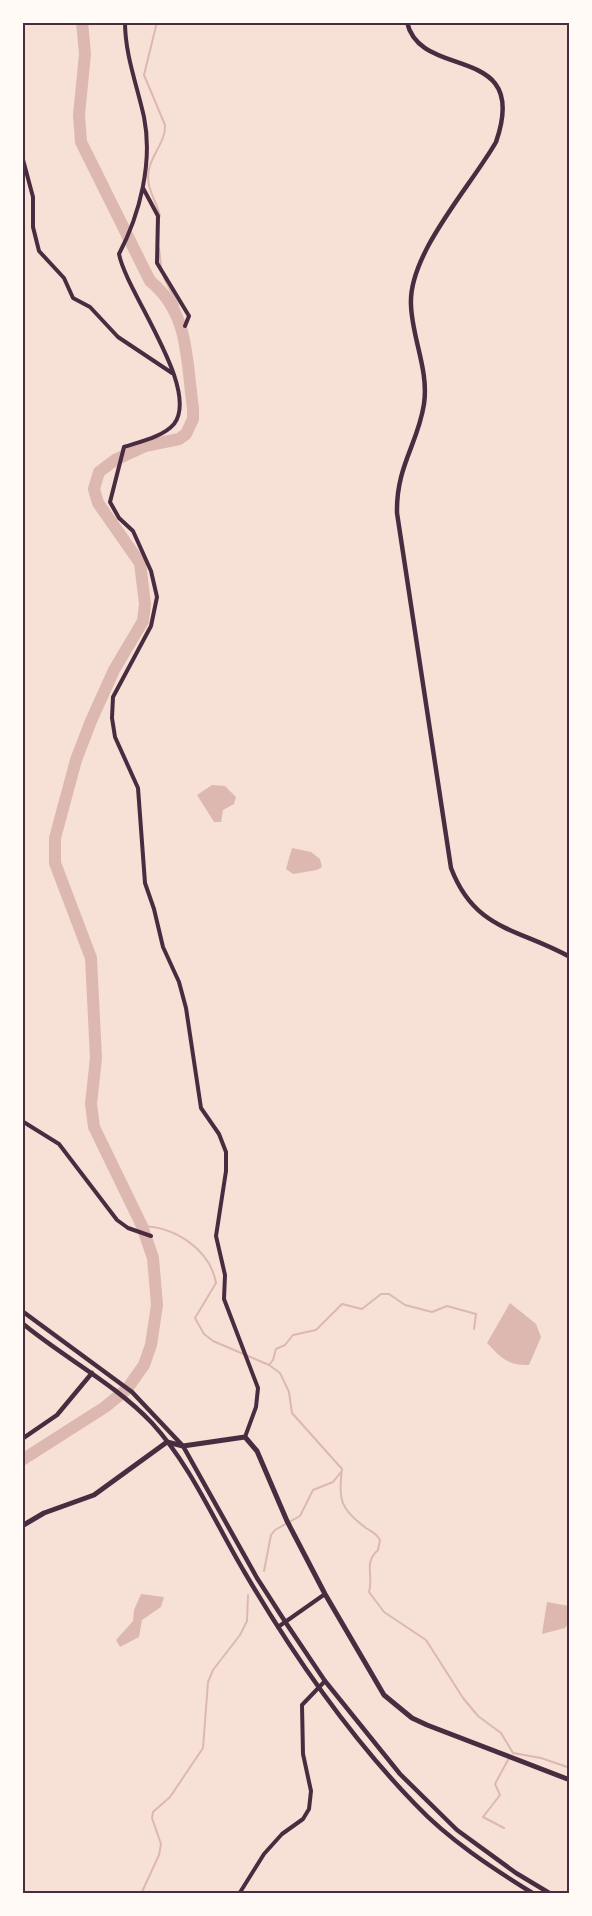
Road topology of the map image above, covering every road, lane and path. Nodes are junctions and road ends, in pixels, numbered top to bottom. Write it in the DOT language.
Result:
graph roads {
  1 [pos="125,22"];
  2 [pos="406,22"];
  3 [pos="22,156"];
  4 [pos="142,186"];
  5 [pos="185,326"];
  6 [pos="172,373"];
  7 [pos="570,957"];
  8 [pos="22,1121"];
  9 [pos="152,1236"];
  10 [pos="22,1311"];
  11 [pos="22,1323"];
  12 [pos="97,1366"];
  13 [pos="92,1373"];
  14 [pos="245,1437"];
  15 [pos="22,1439"];
  16 [pos="167,1442"];
  17 [pos="183,1446"];
  18 [pos="22,1526"];
  19 [pos="325,1594"];
  20 [pos="286,1623"];
  21 [pos="278,1627"];
  22 [pos="326,1681"];
  23 [pos="320,1686"];
  24 [pos="570,1780"];
  25 [pos="239,1893"];
  26 [pos="534,1893"];
  27 [pos="551,1893"];
  1 -- 4 [label="street"];
  2 -- 7 [label="street"];
  3 -- 6 [label="street"];
  4 -- 5 [label="street"];
  4 -- 6 [label="street"];
  6 -- 14 [label="street"];
  8 -- 9 [label="street"];
  10 -- 12 [label="street"];
  11 -- 13 [label="street"];
  12 -- 13 [label="street"];
  12 -- 17 [label="street"];
  13 -- 15 [label="street"];
  13 -- 16 [label="street"];
  14 -- 17 [label="main road"];
  14 -- 19 [label="main road"];
  16 -- 17 [label="main road"];
  16 -- 18 [label="main road"];
  16 -- 21 [label="street"];
  17 -- 20 [label="street"];
  19 -- 20 [label="street"];
  19 -- 24 [label="main road"];
  20 -- 21 [label="street"];
  20 -- 22 [label="street"];
  21 -- 23 [label="street"];
  22 -- 23 [label="street"];
  22 -- 27 [label="street"];
  23 -- 25 [label="street"];
  23 -- 26 [label="street"];
}
